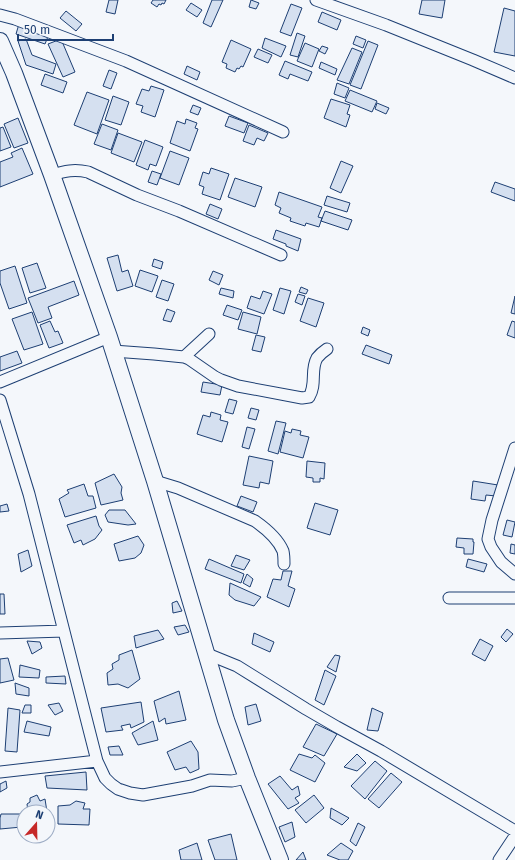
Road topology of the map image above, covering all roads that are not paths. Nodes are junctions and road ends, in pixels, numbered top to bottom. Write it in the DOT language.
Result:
graph roads {
  1 [pos="316,0"];
  2 [pos="0,15"];
  3 [pos="0,41"];
  4 [pos="515,78"];
  5 [pos="284,132"];
  6 [pos="52,175"];
  7 [pos="281,255"];
  8 [pos="209,334"];
  9 [pos="111,344"];
  10 [pos="327,348"];
  11 [pos="184,357"];
  12 [pos="0,382"];
  13 [pos="0,400"];
  14 [pos="515,448"];
  15 [pos="155,481"];
  16 [pos="284,564"];
  17 [pos="515,574"];
  18 [pos="449,598"];
  19 [pos="515,598"];
  20 [pos="64,631"];
  21 [pos="0,633"];
  22 [pos="206,653"];
  23 [pos="97,762"];
  24 [pos="0,772"];
  25 [pos="247,778"];
  26 [pos="515,830"];
  27 [pos="515,836"];
  28 [pos="280,860"];
  29 [pos="499,860"];
  1 -- 4 [label="street"];
  2 -- 5 [label="street"];
  3 -- 6 [label="street"];
  6 -- 7 [label="street"];
  6 -- 9 [label="street"];
  8 -- 11 [label="street"];
  9 -- 11 [label="street"];
  9 -- 12 [label="street"];
  9 -- 15 [label="street"];
  10 -- 11 [label="street"];
  13 -- 20 [label="street"];
  14 -- 17 [label="street"];
  15 -- 16 [label="street"];
  15 -- 22 [label="street"];
  18 -- 19 [label="street"];
  20 -- 21 [label="street"];
  20 -- 23 [label="street"];
  22 -- 25 [label="street"];
  22 -- 26 [label="street"];
  23 -- 24 [label="street"];
  23 -- 25 [label="street"];
  25 -- 28 [label="street"];
  27 -- 29 [label="street"];
}
